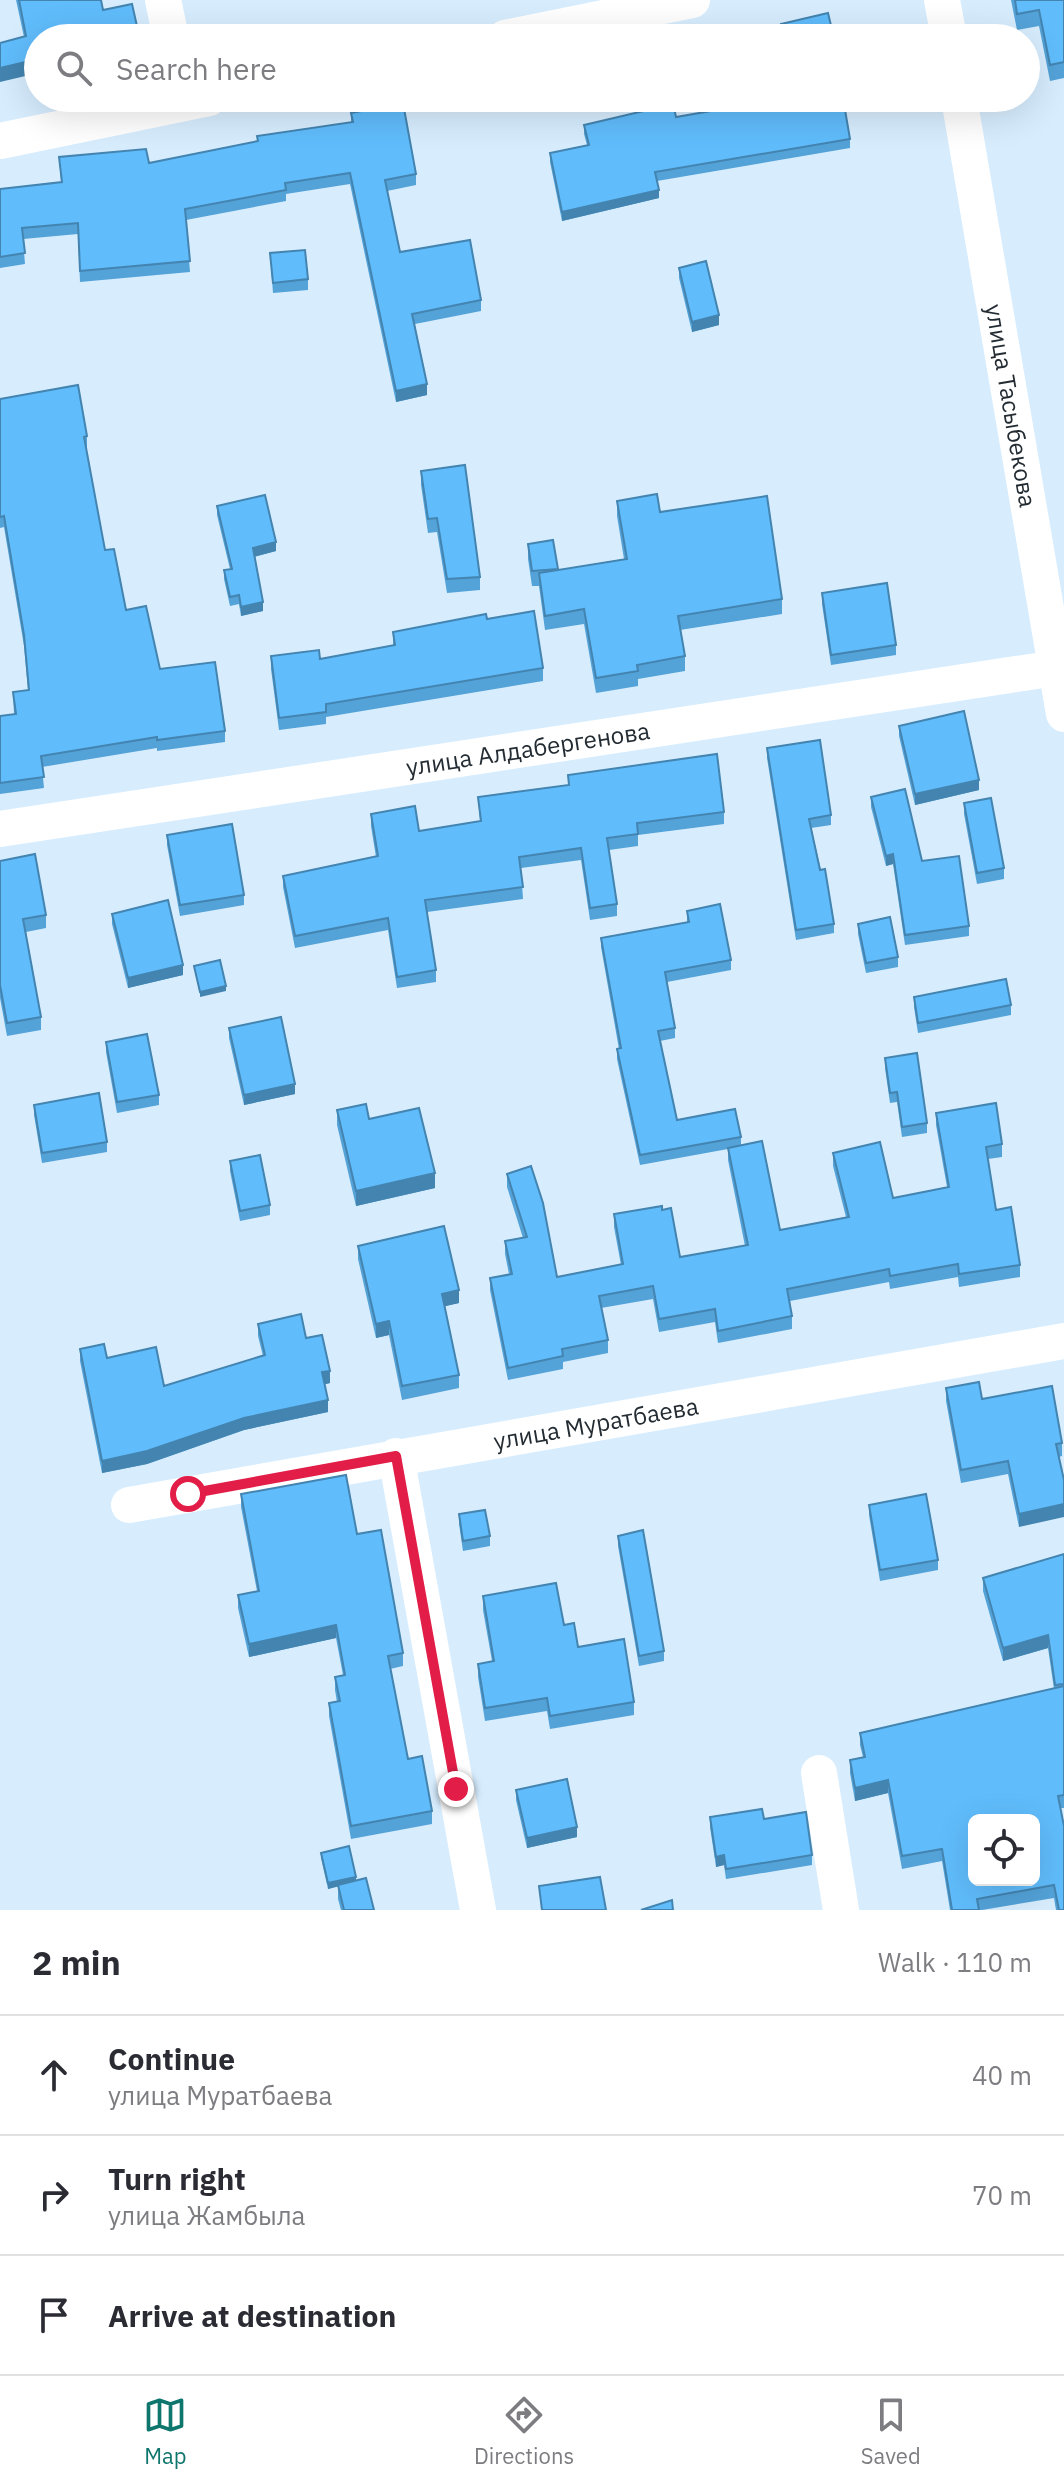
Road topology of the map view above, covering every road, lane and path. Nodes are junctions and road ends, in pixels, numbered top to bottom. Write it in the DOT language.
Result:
graph roads {
  1 [pos="163,0"];
  2 [pos="692,0"];
  3 [pos="942,0"];
  4 [pos="168,24"];
  5 [pos="574,24"];
  6 [pos="946,24"];
  7 [pos="137,112"];
  8 [pos="961,112"];
  9 [pos="0,141"];
  10 [pos="1056,668"];
  11 [pos="1064,714"];
  12 [pos="0,829"];
  13 [pos="1064,1341"];
  14 [pos="396,1456"];
  15 [pos="129,1505"];
  16 [pos="819,1773"];
  17 [pos="478,1910"];
  18 [pos="841,1910"];
  1 -- 4 [label="street"];
  2 -- 5 [label="street"];
  3 -- 6 [label="street"];
  7 -- 9 [label="street"];
  8 -- 10 [label="street, улица Тасыбекова"];
  10 -- 11 [label="street, улица Тасыбекова"];
  10 -- 12 [label="street, улица Алдабергенова"];
  13 -- 14 [label="street, улица Муратбаева"];
  14 -- 15 [label="street, улица Муратбаева"];
  14 -- 17 [label="street"];
  16 -- 18 [label="street"];
}
